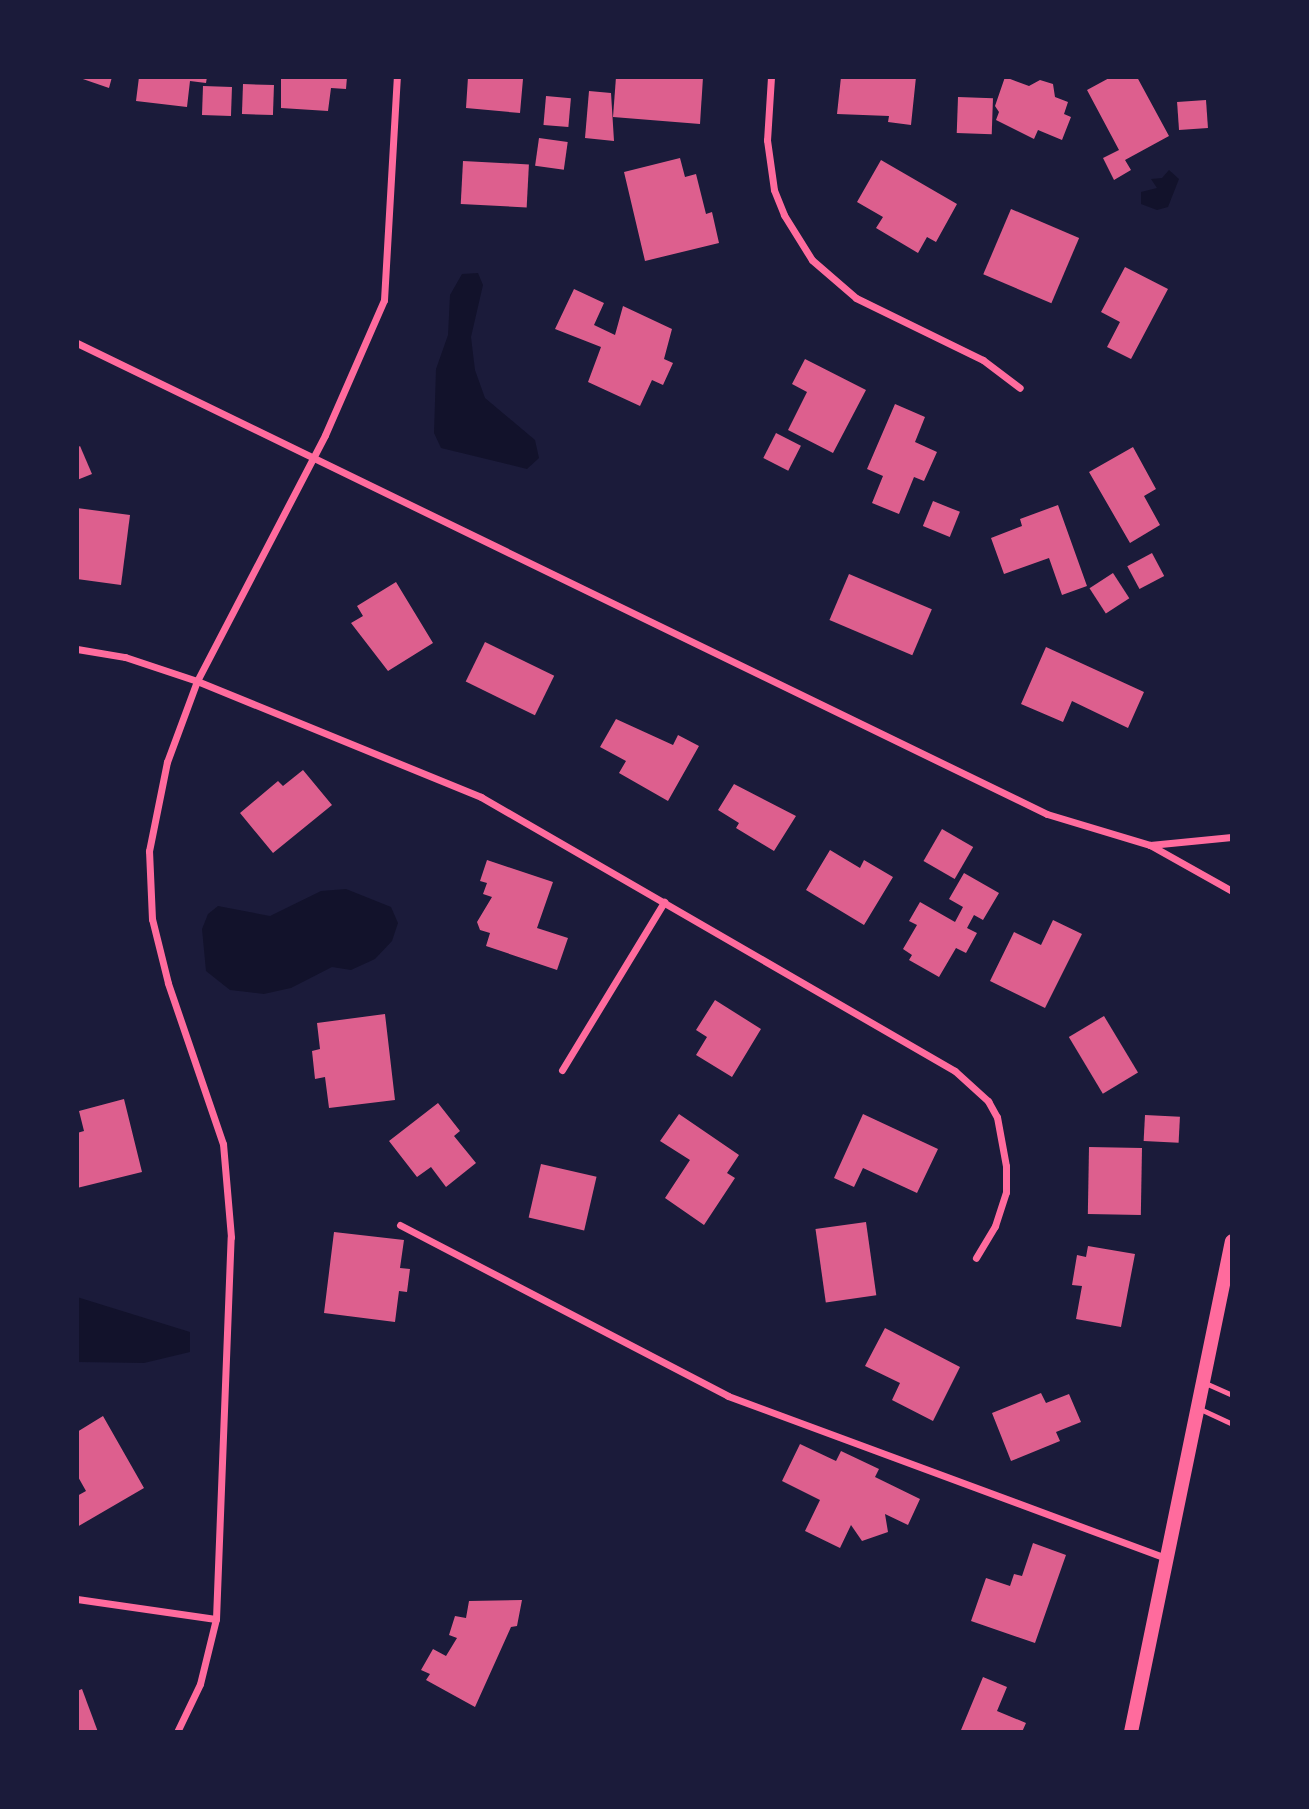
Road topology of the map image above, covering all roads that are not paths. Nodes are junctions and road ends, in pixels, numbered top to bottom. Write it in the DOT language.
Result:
graph roads {
  1 [pos="397,77"];
  2 [pos="771,77"];
  3 [pos="77,343"];
  4 [pos="1020,388"];
  5 [pos="313,458"];
  6 [pos="77,649"];
  7 [pos="197,681"];
  8 [pos="1232,837"];
  9 [pos="1150,845"];
  10 [pos="1232,891"];
  11 [pos="664,902"];
  12 [pos="562,1070"];
  13 [pos="400,1225"];
  14 [pos="1232,1241"];
  15 [pos="976,1258"];
  16 [pos="1203,1382"];
  17 [pos="1232,1395"];
  18 [pos="1198,1408"];
  19 [pos="1232,1424"];
  20 [pos="1169,1559"];
  21 [pos="77,1599"];
  22 [pos="216,1619"];
  23 [pos="177,1732"];
  24 [pos="1131,1732"];
  1 -- 5 [label="street"];
  2 -- 4 [label="street"];
  3 -- 5 [label="street"];
  5 -- 7 [label="street"];
  5 -- 9 [label="street"];
  6 -- 7 [label="street"];
  7 -- 11 [label="street"];
  7 -- 22 [label="street"];
  8 -- 9 [label="street"];
  9 -- 10 [label="street"];
  11 -- 12 [label="street"];
  11 -- 15 [label="street"];
  13 -- 20 [label="street"];
  14 -- 16 [label="main road"];
  16 -- 17 [label="lane"];
  16 -- 18 [label="main road"];
  18 -- 19 [label="lane"];
  18 -- 20 [label="main road"];
  20 -- 24 [label="main road"];
  21 -- 22 [label="street"];
  22 -- 23 [label="street"];
}
